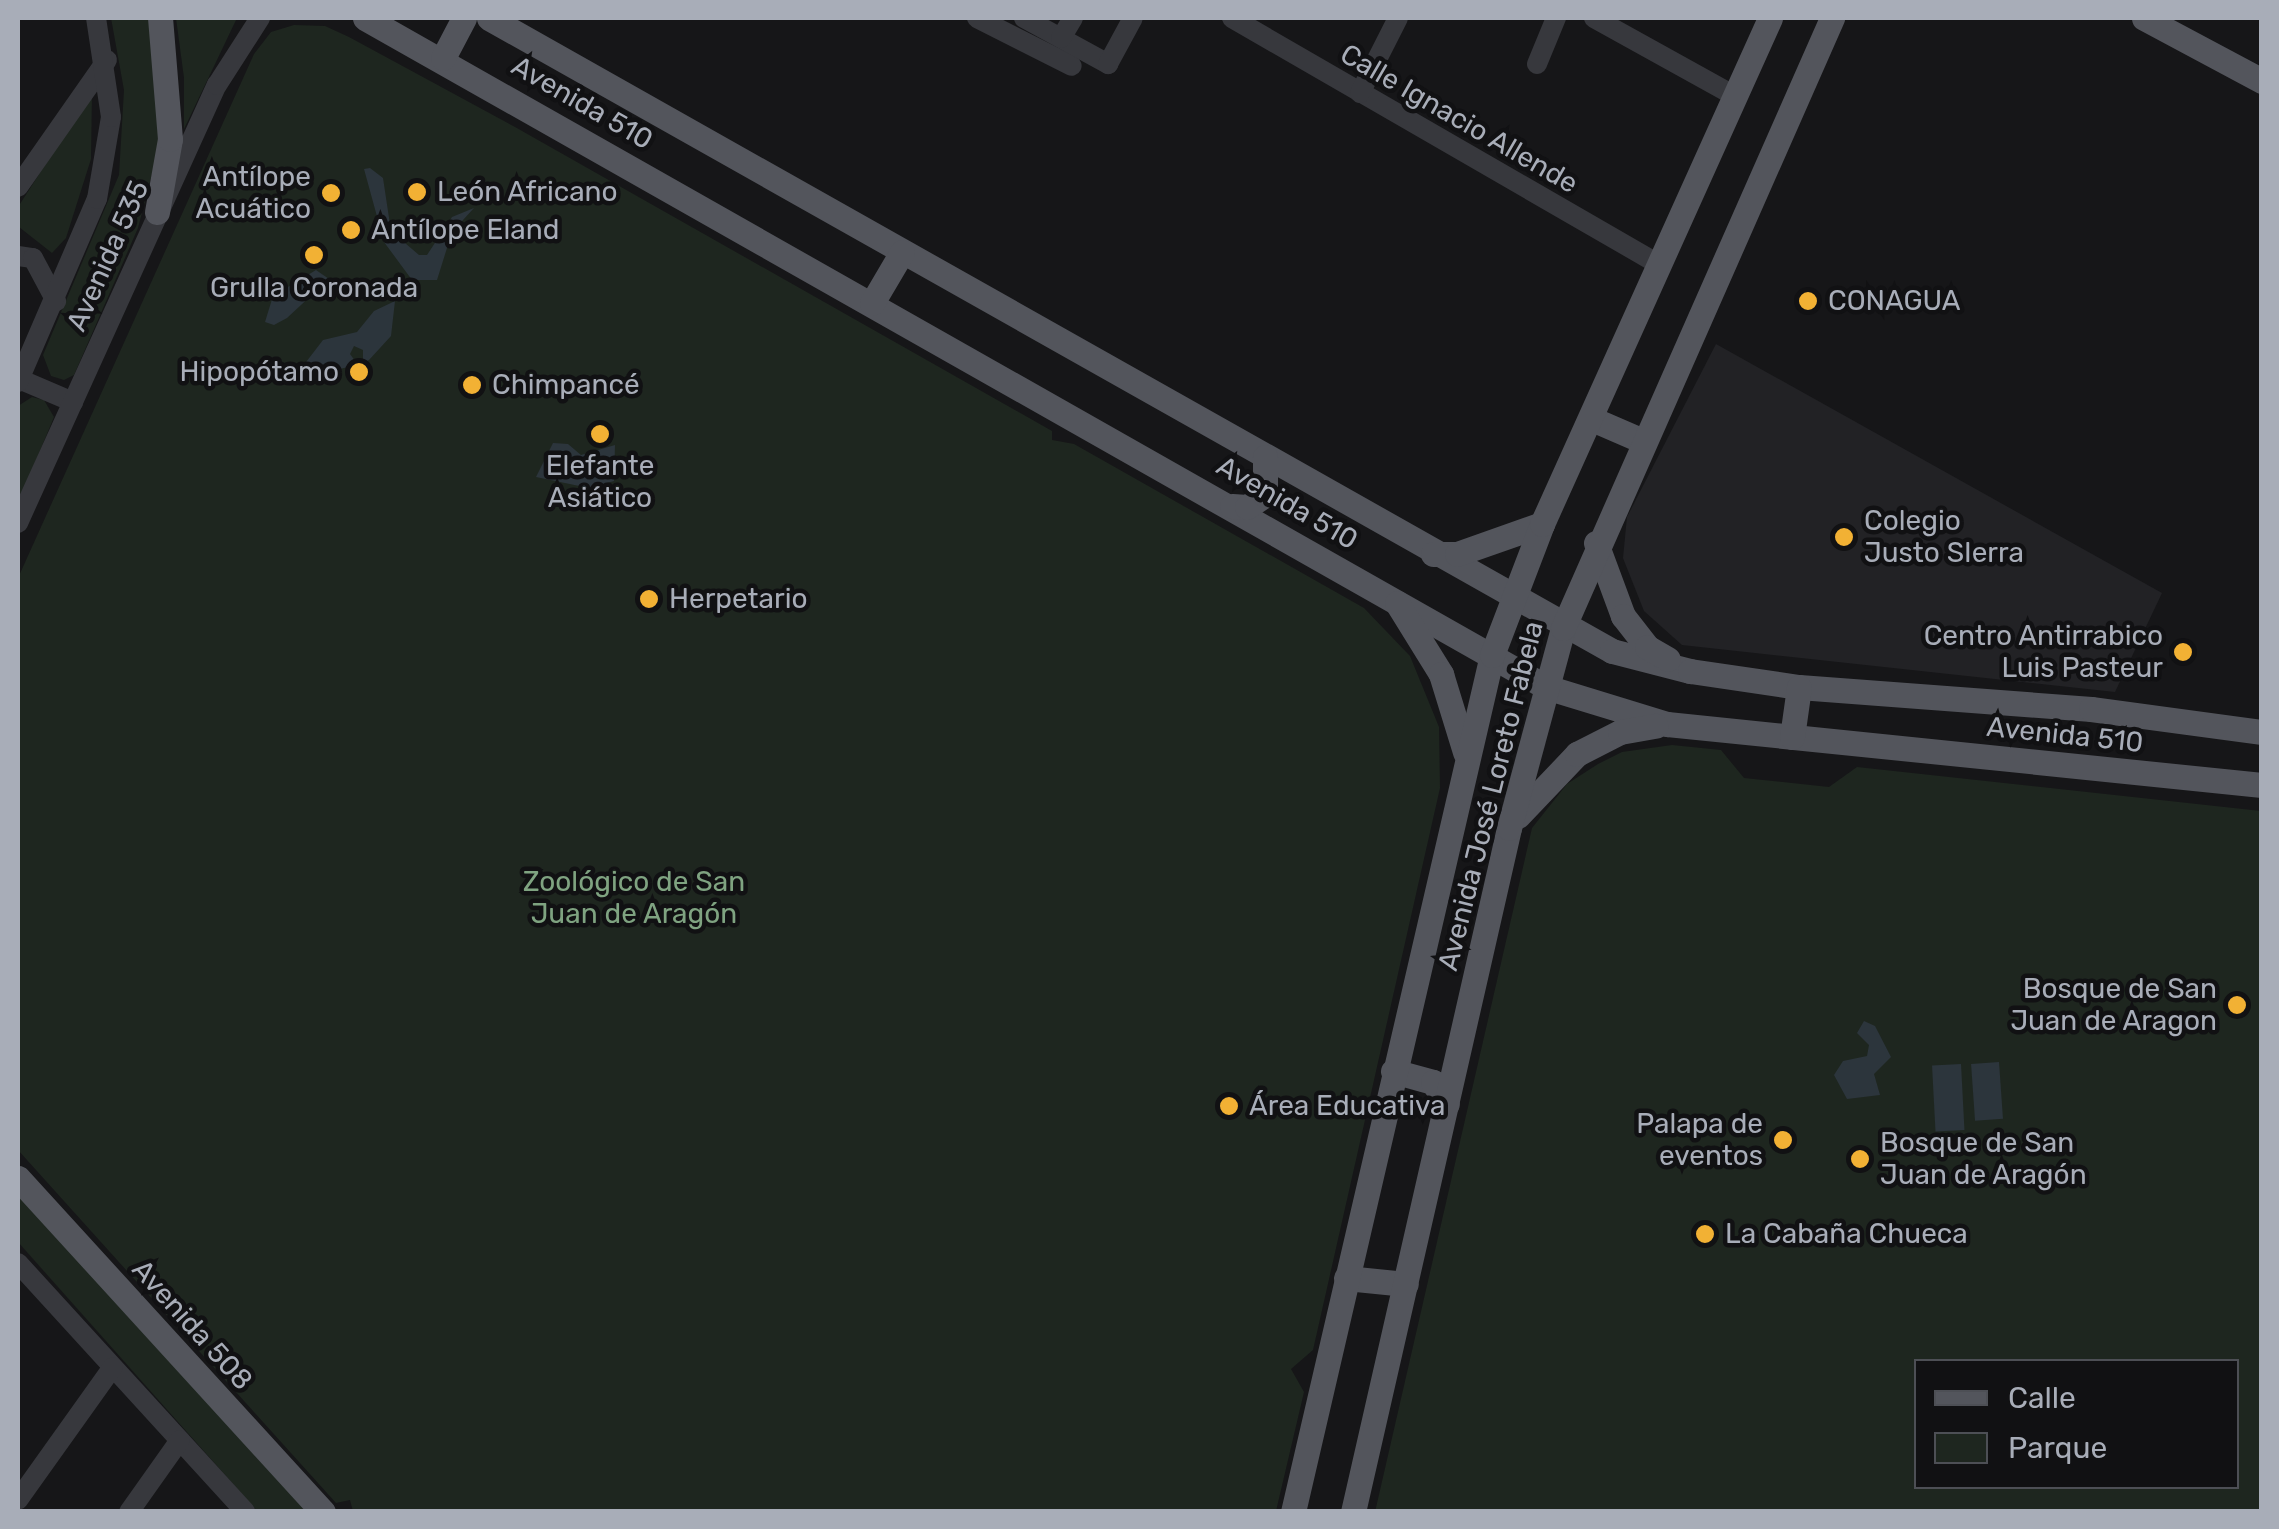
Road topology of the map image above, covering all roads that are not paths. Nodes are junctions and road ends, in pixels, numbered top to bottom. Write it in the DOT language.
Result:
graph roads {
  1 [pos="96,18"];
  2 [pos="160,18"];
  3 [pos="260,18"];
  4 [pos="365,18"];
  5 [pos="464,18"];
  6 [pos="488,18"];
  7 [pos="977,18"];
  8 [pos="1024,18"];
  9 [pos="1073,18"];
  10 [pos="1133,18"];
  11 [pos="1232,18"];
  12 [pos="1398,18"];
  13 [pos="1556,18"];
  14 [pos="1594,18"];
  15 [pos="1770,18"];
  16 [pos="1832,18"];
  17 [pos="2144,18"];
  18 [pos="1061,38"];
  19 [pos="443,58"];
  20 [pos="107,60"];
  21 [pos="1537,64"];
  22 [pos="1072,66"];
  23 [pos="2262,81"];
  24 [pos="1360,92"];
  25 [pos="1735,96"];
  26 [pos="18,187"];
  27 [pos="157,212"];
  28 [pos="18,242"];
  29 [pos="902,252"];
  30 [pos="25,257"];
  31 [pos="1659,265"];
  32 [pos="56,301"];
  33 [pos="872,303"];
  34 [pos="18,380"];
  35 [pos="73,402"];
  36 [pos="1592,419"];
  37 [pos="1643,441"];
  38 [pos="1265,457"];
  39 [pos="1232,506"];
  40 [pos="18,523"];
  41 [pos="1542,524"];
  42 [pos="1596,543"];
  43 [pos="1430,554"];
  44 [pos="1394,599"];
  45 [pos="1511,599"];
  46 [pos="1563,628"];
  47 [pos="1492,655"];
  48 [pos="1690,671"];
  49 [pos="1546,686"];
  50 [pos="1798,687"];
  51 [pos="1667,724"];
  52 [pos="2262,732"];
  53 [pos="1792,737"];
  54 [pos="1466,754"];
  55 [pos="2262,785"];
  56 [pos="1509,828"];
  57 [pos="1401,1038"];
  58 [pos="1454,1070"];
  59 [pos="1393,1071"];
  60 [pos="1447,1104"];
  61 [pos="18,1178"];
  62 [pos="1346,1278"];
  63 [pos="22,1279"];
  64 [pos="1406,1284"];
  65 [pos="113,1367"];
  66 [pos="180,1440"];
  67 [pos="18,1500"];
  68 [pos="129,1512"];
  69 [pos="245,1512"];
  70 [pos="323,1512"];
  71 [pos="1293,1512"];
  72 [pos="1353,1512"];
  1 -- 20 [label="street, Avenida 535"];
  2 -- 27 [label="main road"];
  3 -- 27 [label="street, Avenida 535"];
  4 -- 19 [label="main road, Avenida 510"];
  5 -- 19 [label="main road"];
  6 -- 29 [label="main road, Avenida 510"];
  7 -- 22 [label="street"];
  8 -- 18 [label="street"];
  9 -- 18 [label="street"];
  10 -- 18 [label="street"];
  11 -- 24 [label="street, Calle Ignacio Allende"];
  12 -- 24 [label="street"];
  13 -- 21 [label="street"];
  14 -- 25 [label="street"];
  15 -- 25 [label="main road, Avenida José Loreto Fabela"];
  16 -- 37 [label="main road, Avenida José Loreto Fabela"];
  17 -- 23 [label="main road"];
  19 -- 33 [label="main road, Avenida 510"];
  20 -- 26 [label="street"];
  20 -- 32 [label="street, Avenida 535"];
  24 -- 31 [label="street, Calle Ignacio Allende"];
  25 -- 31 [label="main road, Avenida José Loreto Fabela"];
  27 -- 35 [label="street, Avenida 535"];
  28 -- 30 [label="street"];
  29 -- 33 [label="main road"];
  29 -- 38 [label="main road, Avenida 510"];
  30 -- 32 [label="street"];
  31 -- 36 [label="main road, Avenida José Loreto Fabela"];
  32 -- 34 [label="street, Avenida 535"];
  33 -- 39 [label="main road, Avenida 510"];
  34 -- 35 [label="street"];
  35 -- 40 [label="street, Avenida 535"];
  36 -- 37 [label="main road"];
  36 -- 41 [label="main road, Avenida José Loreto Fabela"];
  37 -- 42 [label="main road, Avenida José Loreto Fabela"];
  38 -- 39 [label="main road"];
  38 -- 43 [label="main road, Avenida 510"];
  39 -- 44 [label="main road, Avenida 510"];
  41 -- 43 [label="main road"];
  41 -- 45 [label="main road, Avenida José Loreto Fabela"];
  42 -- 46 [label="main road, Avenida José Loreto Fabela"];
  42 -- 48 [label="main road"];
  43 -- 45 [label="main road, Avenida 510"];
  44 -- 47 [label="main road, Avenida 510"];
  44 -- 54 [label="main road"];
  45 -- 46 [label="main road, Avenida 510"];
  45 -- 47 [label="main road, Avenida José Loreto Fabela"];
  46 -- 48 [label="main road, Avenida 510"];
  46 -- 49 [label="main road, Avenida José Loreto Fabela"];
  47 -- 49 [label="main road, Avenida 510"];
  47 -- 54 [label="main road, Avenida José Loreto Fabela"];
  48 -- 50 [label="main road, Avenida 510"];
  49 -- 51 [label="main road, Avenida 510"];
  49 -- 56 [label="main road, Avenida José Loreto Fabela"];
  50 -- 52 [label="main road, Avenida 510"];
  50 -- 53 [label="main road"];
  51 -- 53 [label="main road, Avenida 510"];
  51 -- 56 [label="main road"];
  53 -- 55 [label="main road, Avenida 510"];
  54 -- 57 [label="main road, Avenida José Loreto Fabela"];
  56 -- 58 [label="main road, Avenida José Loreto Fabela"];
  57 -- 58 [label="main road"];
  57 -- 59 [label="main road, Avenida José Loreto Fabela"];
  58 -- 60 [label="main road, Avenida José Loreto Fabela"];
  59 -- 60 [label="main road"];
  59 -- 62 [label="main road, Avenida José Loreto Fabela"];
  60 -- 64 [label="main road, Avenida José Loreto Fabela"];
  61 -- 70 [label="main road, Avenida 508"];
  62 -- 64 [label="main road"];
  62 -- 71 [label="main road, Avenida José Loreto Fabela"];
  63 -- 65 [label="street"];
  64 -- 72 [label="main road, Avenida José Loreto Fabela"];
  65 -- 66 [label="street"];
  65 -- 67 [label="street"];
  66 -- 68 [label="street"];
  66 -- 69 [label="street"];
}
